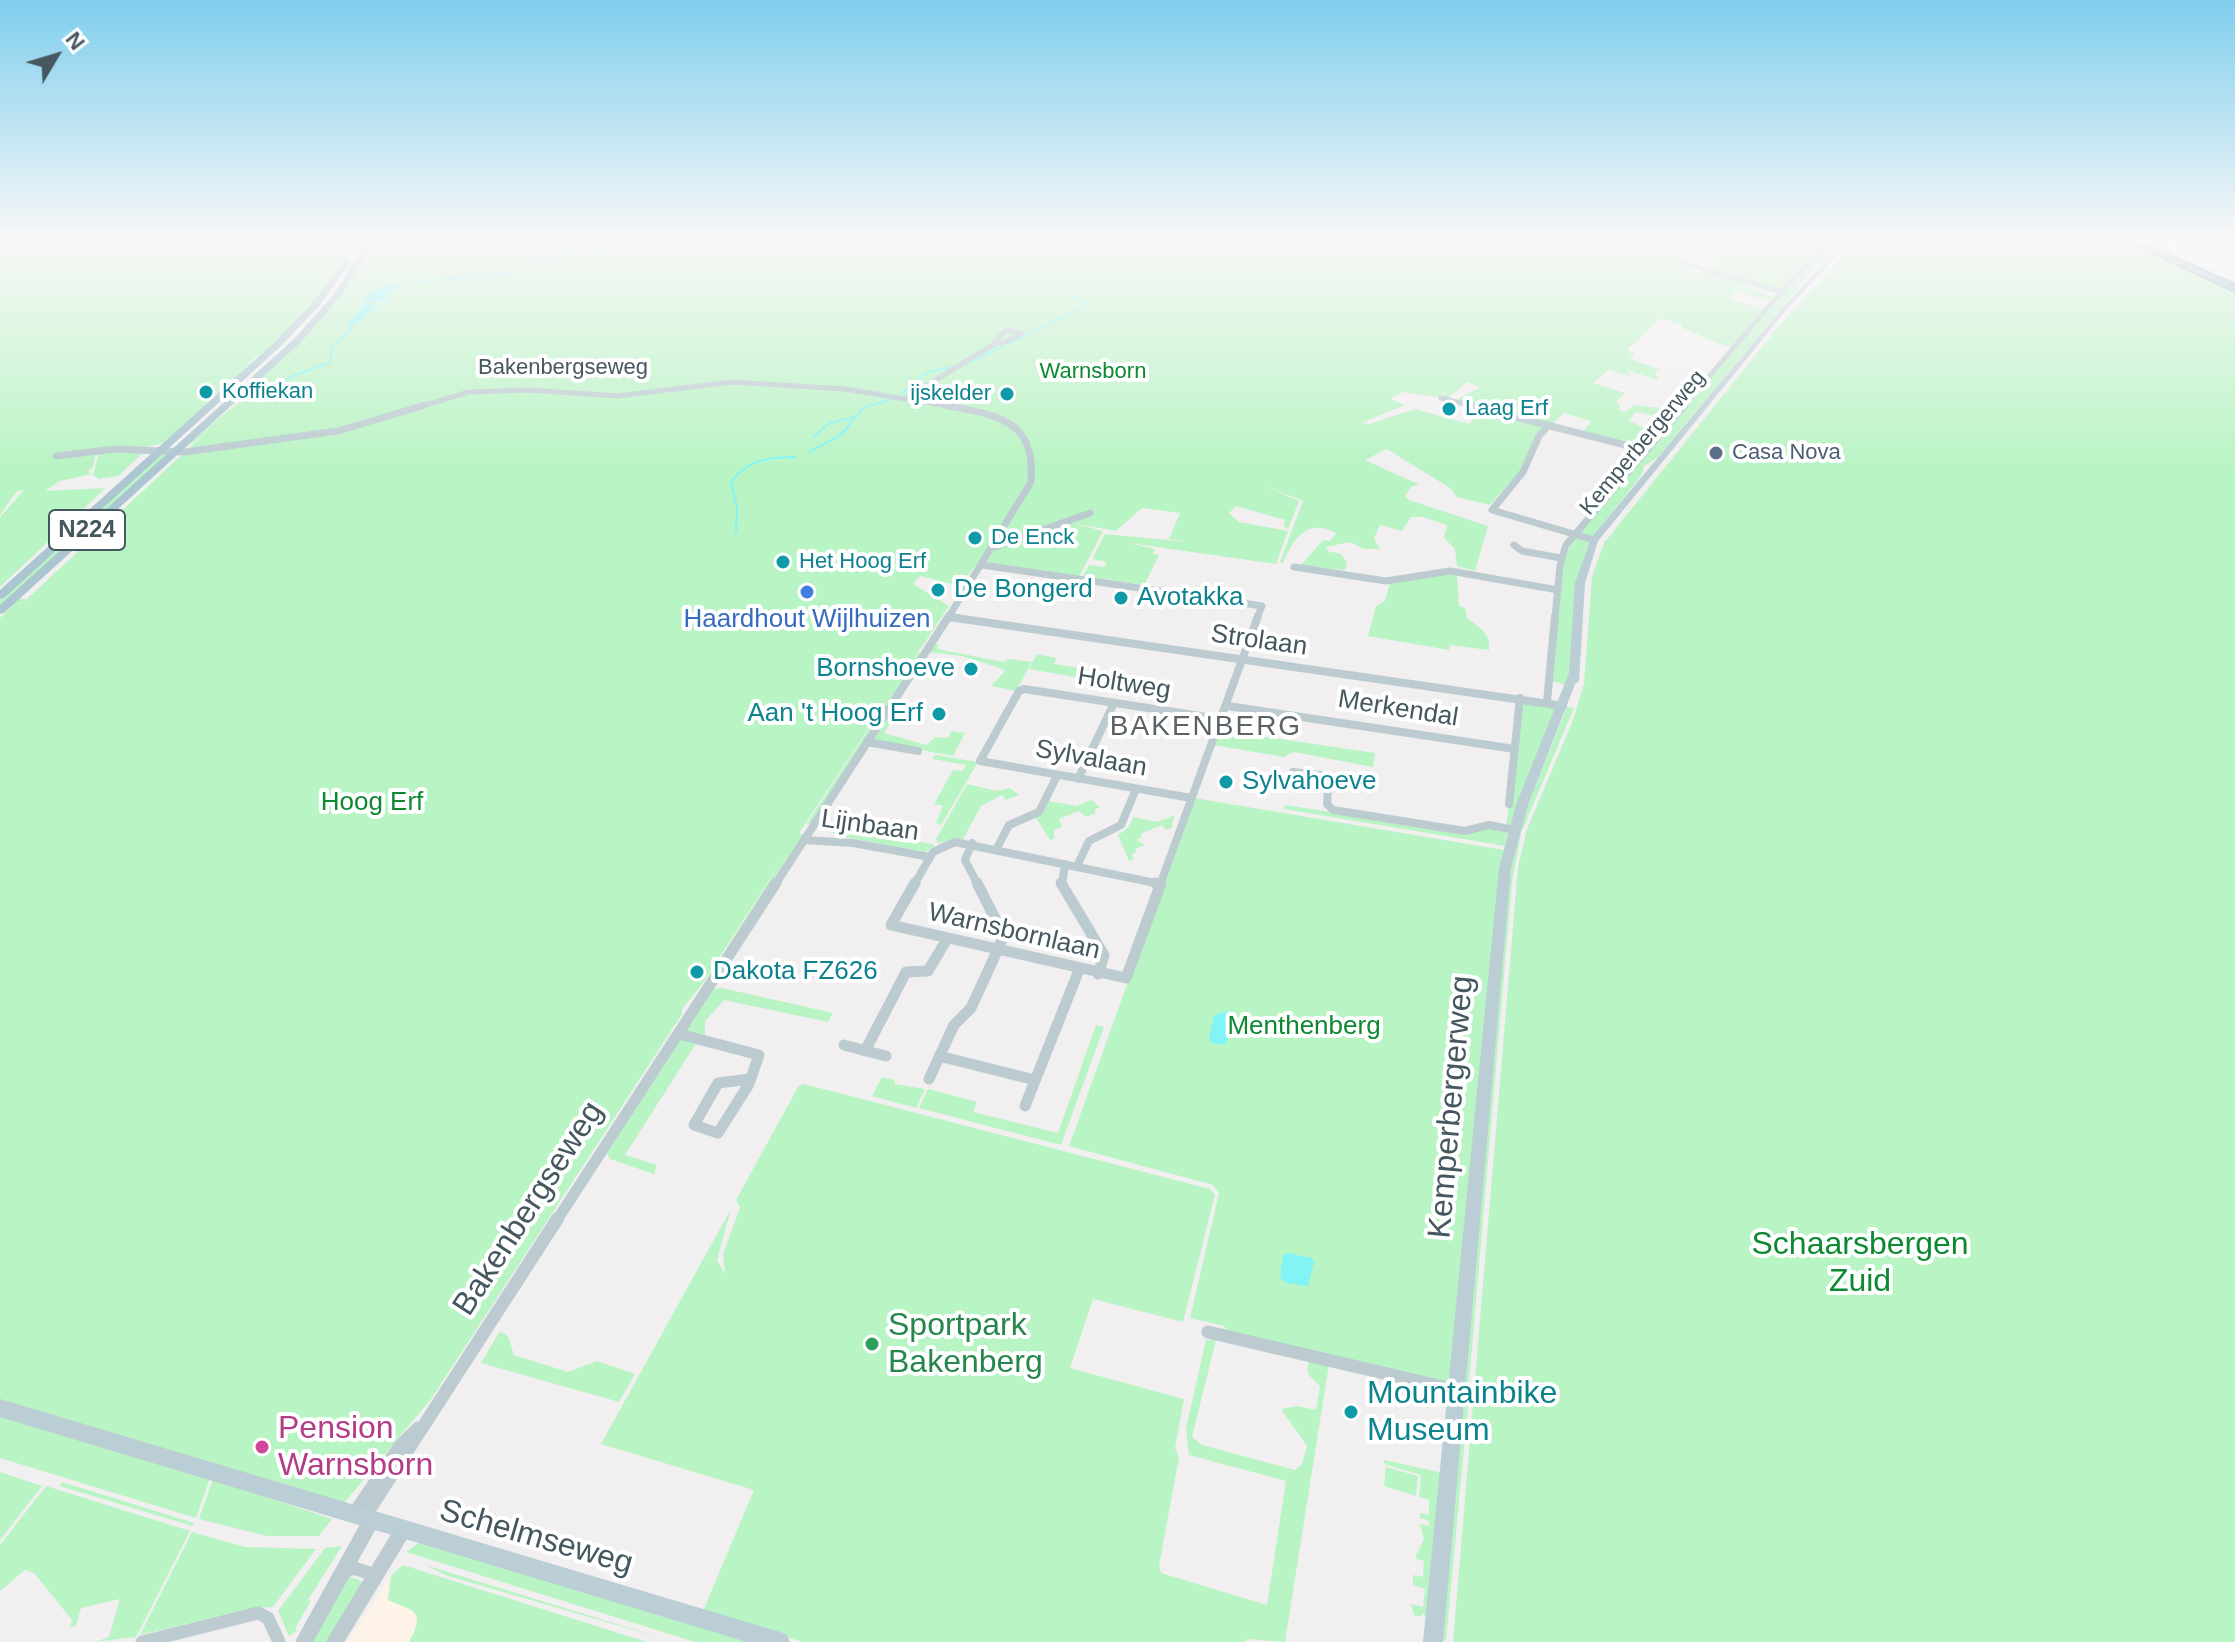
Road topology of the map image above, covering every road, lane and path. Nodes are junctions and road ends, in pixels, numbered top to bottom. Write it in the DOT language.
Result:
graph roads {
  1 [pos="305,315"];
  2 [pos="321,315"];
  3 [pos="1762,315"];
  4 [pos="1780,315"];
  5 [pos="996,343"];
  6 [pos="263,357"];
  7 [pos="280,357"];
  8 [pos="908,397"];
  9 [pos="1441,398"];
  10 [pos="1549,425"];
  11 [pos="160,449"];
  12 [pos="1645,450"];
  13 [pos="176,451"];
  14 [pos="56,456"];
  15 [pos="1090,513"];
  16 [pos="1001,534"];
  17 [pos="1574,534"];
  18 [pos="1594,540"];
  19 [pos="1011,541"];
  20 [pos="1514,545"];
  21 [pos="994,547"];
  22 [pos="1522,551"];
  23 [pos="1561,558"];
  24 [pos="1514,559"];
  25 [pos="982,565"];
  26 [pos="1294,567"];
  27 [pos="1558,588"];
  28 [pos="0,596"];
  29 [pos="0,611"];
  30 [pos="949,617"];
  31 [pos="1245,659"];
  32 [pos="1520,698"];
  33 [pos="1547,702"];
  34 [pos="1114,703"];
  35 [pos="1565,703"];
  36 [pos="1228,706"];
  37 [pos="1220,719"];
  38 [pos="867,742"];
  39 [pos="1515,749"];
  40 [pos="918,751"];
  41 [pos="983,763"];
  42 [pos="1057,776"];
  43 [pos="1078,779"];
  44 [pos="1328,788"];
  45 [pos="1136,789"];
  46 [pos="1191,798"];
  47 [pos="1509,804"];
  48 [pos="1514,830"];
  49 [pos="804,840"];
  50 [pos="972,843"];
  51 [pos="997,848"];
  52 [pos="930,857"];
  53 [pos="1065,864"];
  54 [pos="1077,866"];
  55 [pos="1160,884"];
  56 [pos="947,939"];
  57 [pos="998,951"];
  58 [pos="1079,970"];
  59 [pos="1098,974"];
  60 [pos="679,1034"];
  61 [pos="844,1045"];
  62 [pos="865,1051"];
  63 [pos="886,1056"];
  64 [pos="939,1056"];
  65 [pos="750,1079"];
  66 [pos="929,1079"];
  67 [pos="1035,1080"];
  68 [pos="1025,1106"];
  69 [pos="1208,1332"];
  70 [pos="1456,1390"];
  71 [pos="0,1408"];
  72 [pos="363,1518"];
  73 [pos="403,1530"];
  74 [pos="340,1573"];
  75 [pos="374,1581"];
  76 [pos="142,1642"];
  77 [pos="279,1642"];
  78 [pos="304,1642"];
  79 [pos="335,1642"];
  80 [pos="780,1642"];
  81 [pos="1433,1642"];
  1 -- 6 [label="main road, N224"];
  2 -- 7 [label="main road, N224"];
  3 -- 12 [label="street, Kemperbergerweg"];
  4 -- 18 [label="main road, Kemperbergerweg"];
  5 -- 5 [label="street"];
  5 -- 8 [label="street"];
  6 -- 7 [label="street"];
  6 -- 11 [label="main road, N224"];
  7 -- 13 [label="main road, N224"];
  8 -- 13 [label="street, Bakenbergseweg"];
  8 -- 16 [label="street, Bakenbergseweg"];
  9 -- 10 [label="street"];
  10 -- 12 [label="street, Kemperbergerweg"];
  10 -- 17 [label="street"];
  11 -- 13 [label="street, Bakenbergseweg"];
  11 -- 14 [label="street, Bakenbergseweg"];
  11 -- 28 [label="main road, N224"];
  12 -- 17 [label="street, Kemperbergerweg"];
  13 -- 29 [label="main road, N224"];
  15 -- 19 [label="street"];
  16 -- 19 [label="street"];
  16 -- 21 [label="street, Bakenbergseweg"];
  17 -- 18 [label="street"];
  17 -- 23 [label="street, Kemperbergerweg"];
  18 -- 35 [label="main road, Kemperbergerweg"];
  19 -- 21 [label="street"];
  20 -- 22 [label="street"];
  21 -- 25 [label="street, Bakenbergseweg"];
  22 -- 23 [label="street"];
  22 -- 24 [label="street"];
  23 -- 27 [label="street, Kemperbergerweg"];
  25 -- 30 [label="street, Bakenbergseweg"];
  25 -- 31 [label="street"];
  26 -- 27 [label="street"];
  27 -- 33 [label="street, Kemperbergerweg"];
  30 -- 31 [label="street, Strolaan"];
  30 -- 38 [label="street, Bakenbergseweg"];
  31 -- 32 [label="street, Strolaan"];
  31 -- 36 [label="street"];
  32 -- 33 [label="street, Strolaan"];
  32 -- 39 [label="street"];
  33 -- 35 [label="street, Strolaan"];
  34 -- 37 [label="street, Holtweg"];
  34 -- 41 [label="street, Holtweg"];
  34 -- 43 [label="street"];
  35 -- 48 [label="main road, Kemperbergerweg"];
  36 -- 37 [label="street"];
  36 -- 39 [label="street, Merkendal"];
  37 -- 46 [label="street"];
  38 -- 40 [label="street"];
  38 -- 49 [label="street, Bakenbergseweg"];
  39 -- 47 [label="street"];
  41 -- 42 [label="street, Sylvalaan"];
  42 -- 43 [label="street, Sylvalaan"];
  42 -- 51 [label="street"];
  43 -- 45 [label="street, Sylvalaan"];
  44 -- 48 [label="street"];
  45 -- 46 [label="street, Sylvalaan"];
  45 -- 54 [label="street"];
  46 -- 55 [label="street"];
  48 -- 70 [label="main road, Kemperbergerweg"];
  49 -- 52 [label="street, Lijnbaan"];
  49 -- 60 [label="street, Bakenbergseweg"];
  50 -- 51 [label="street"];
  50 -- 52 [label="street"];
  50 -- 57 [label="street"];
  51 -- 53 [label="street"];
  52 -- 56 [label="street, Warnsbornlaan"];
  53 -- 54 [label="street"];
  53 -- 59 [label="street"];
  54 -- 55 [label="street"];
  55 -- 59 [label="street, Warnsbornlaan"];
  56 -- 57 [label="street, Warnsbornlaan"];
  56 -- 62 [label="street"];
  57 -- 58 [label="street, Warnsbornlaan"];
  57 -- 64 [label="street"];
  58 -- 59 [label="street, Warnsbornlaan"];
  58 -- 67 [label="street"];
  60 -- 65 [label="street"];
  60 -- 72 [label="street, Bakenbergseweg"];
  61 -- 62 [label="street"];
  62 -- 63 [label="street"];
  64 -- 66 [label="street"];
  64 -- 67 [label="street"];
  65 -- 65 [label="street"];
  67 -- 68 [label="street"];
  69 -- 70 [label="street"];
  70 -- 81 [label="main road, Kemperbergerweg"];
  71 -- 72 [label="main road, Schelmseweg"];
  72 -- 73 [label="main road, Schelmseweg"];
  72 -- 74 [label="street, Bakenbergseweg"];
  73 -- 75 [label="street"];
  73 -- 80 [label="main road, Schelmseweg"];
  74 -- 75 [label="street"];
  74 -- 78 [label="street, Bakenbergseweg"];
  75 -- 79 [label="street"];
  76 -- 77 [label="street"];
}
